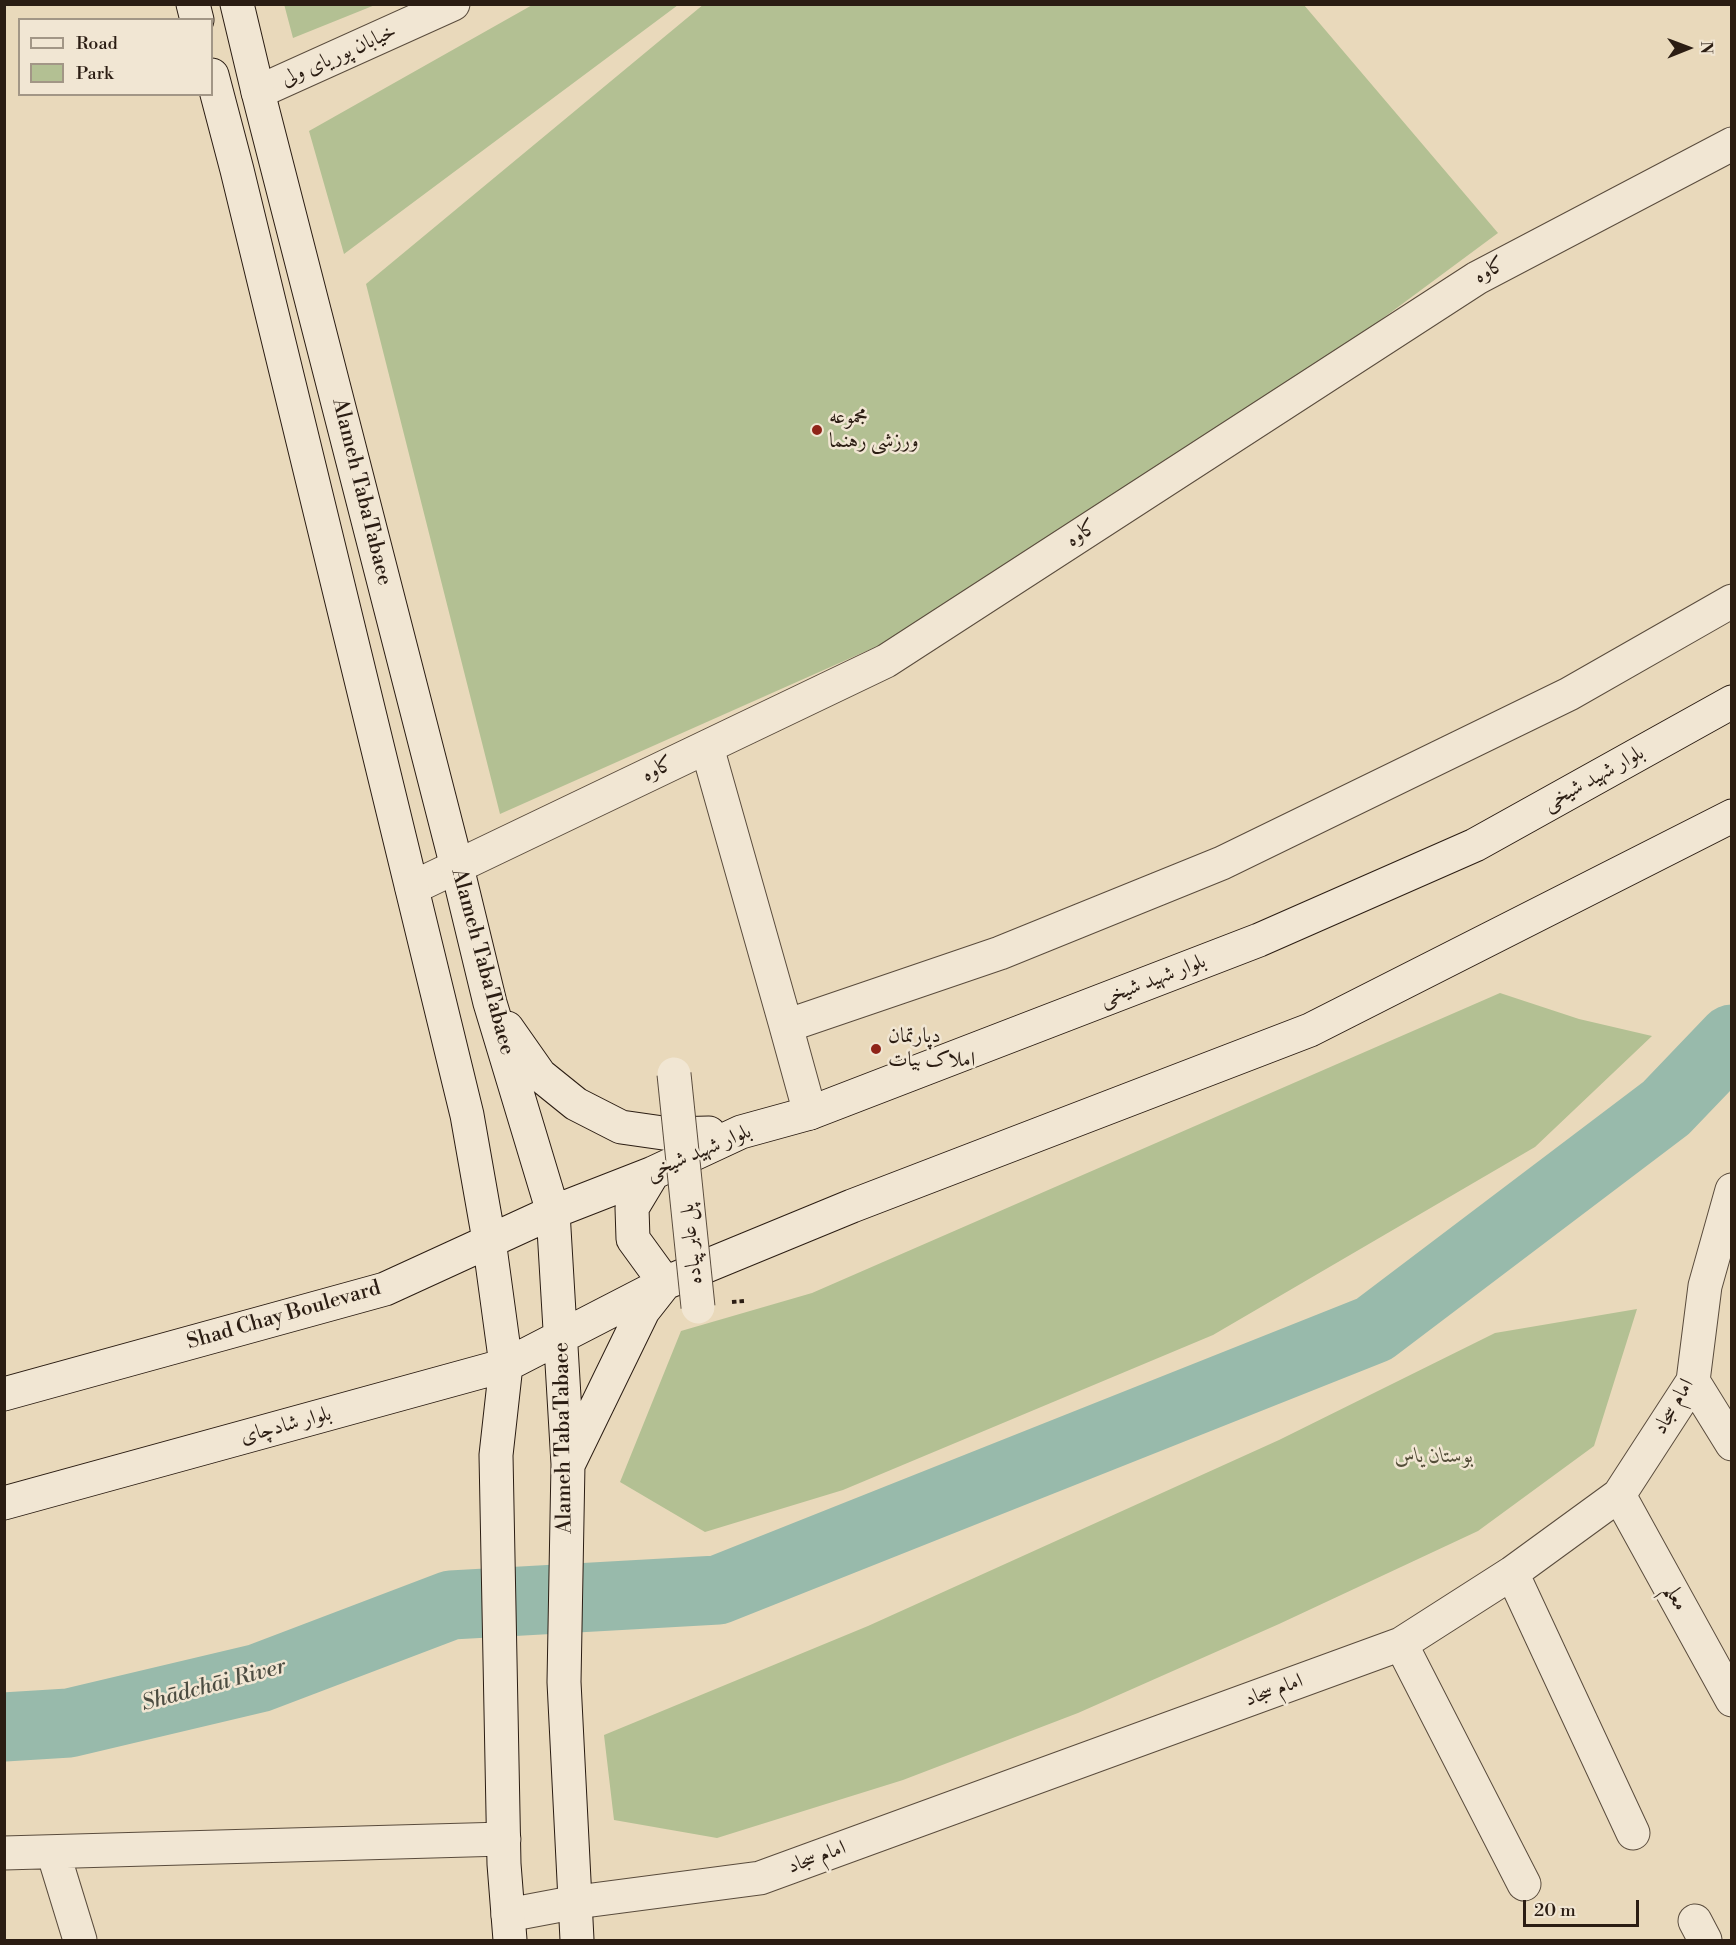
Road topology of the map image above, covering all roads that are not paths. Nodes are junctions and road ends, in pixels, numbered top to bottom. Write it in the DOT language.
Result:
graph roads {
  1 [pos="237,4"];
  2 [pos="453,4"];
  3 [pos="213,79"];
  4 [pos="258,92"];
  5 [pos="1731,144"];
  6 [pos="1731,601"];
  7 [pos="1731,702"];
  8 [pos="707,747"];
  9 [pos="1731,816"];
  10 [pos="457,867"];
  11 [pos="412,888"];
  12 [pos="490,1003"];
  13 [pos="786,1026"];
  14 [pos="674,1074"];
  15 [pos="810,1113"];
  16 [pos="741,1132"];
  17 [pos="653,1173"];
  18 [pos="1729,1205"];
  19 [pos="553,1212"];
  20 [pos="489,1240"];
  21 [pos="665,1283"];
  22 [pos="698,1307"];
  23 [pos="561,1335"];
  24 [pos="506,1365"];
  25 [pos="1693,1381"];
  26 [pos="4,1394"];
  27 [pos="1731,1443"];
  28 [pos="568,1464"];
  29 [pos="1619,1495"];
  30 [pos="4,1503"];
  31 [pos="1512,1573"];
  32 [pos="1401,1644"];
  33 [pos="1731,1700"];
  34 [pos="1633,1833"];
  35 [pos="504,1839"];
  36 [pos="53,1852"];
  37 [pos="4,1853"];
  38 [pos="1524,1884"];
  39 [pos="577,1902"];
  40 [pos="509,1928"];
  41 [pos="80,1941"];
  42 [pos="578,1941"];
  1 -- 4 [label="street, Alameh TabaTabaee"];
  2 -- 4 [label="street, خیابان پوریای ولی"];
  3 -- 11 [label="street, Alameh TabaTabaee"];
  4 -- 10 [label="street, Alameh TabaTabaee"];
  5 -- 8 [label="street, کاوه"];
  6 -- 13 [label="street"];
  7 -- 15 [label="street, بلوار شهید شیخی"];
  8 -- 10 [label="street, کاوه"];
  8 -- 13 [label="street"];
  9 -- 21 [label="street"];
  10 -- 11 [label="street, کاوه"];
  10 -- 12 [label="street, Alameh TabaTabaee"];
  11 -- 20 [label="street, Alameh TabaTabaee"];
  12 -- 16 [label="street"];
  12 -- 19 [label="street, Alameh TabaTabaee"];
  13 -- 15 [label="street"];
  14 -- 22 [label="street, پل عابر پیاده, bridge"];
  15 -- 16 [label="street, بلوار شهید شیخی"];
  16 -- 17 [label="street, بلوار شهید شیخی"];
  17 -- 19 [label="street, بلوار شهید شیخی"];
  17 -- 21 [label="street"];
  18 -- 25 [label="street, امام سجاد"];
  19 -- 20 [label="street, Shad Chay Boulevard"];
  19 -- 23 [label="street, Alameh TabaTabaee"];
  20 -- 24 [label="street, Alameh TabaTabaee"];
  20 -- 26 [label="street, Shad Chay Boulevard"];
  21 -- 23 [label="street"];
  21 -- 28 [label="street"];
  23 -- 24 [label="street, بلوار شادچای"];
  23 -- 28 [label="street, Alameh TabaTabaee"];
  24 -- 30 [label="street, بلوار شادچای"];
  24 -- 35 [label="street, Alameh TabaTabaee"];
  25 -- 27 [label="street"];
  25 -- 29 [label="street, امام سجاد"];
  28 -- 39 [label="street, Alameh TabaTabaee"];
  29 -- 31 [label="street, امام سجاد"];
  29 -- 33 [label="street, معلم"];
  31 -- 32 [label="street, امام سجاد"];
  31 -- 34 [label="street"];
  32 -- 38 [label="street"];
  32 -- 39 [label="street, امام سجاد"];
  35 -- 36 [label="street"];
  35 -- 40 [label="street, Alameh TabaTabaee"];
  36 -- 37 [label="street"];
  36 -- 41 [label="street"];
  39 -- 40 [label="street, امام سجاد"];
  39 -- 42 [label="street, Alameh TabaTabaee"];
}
